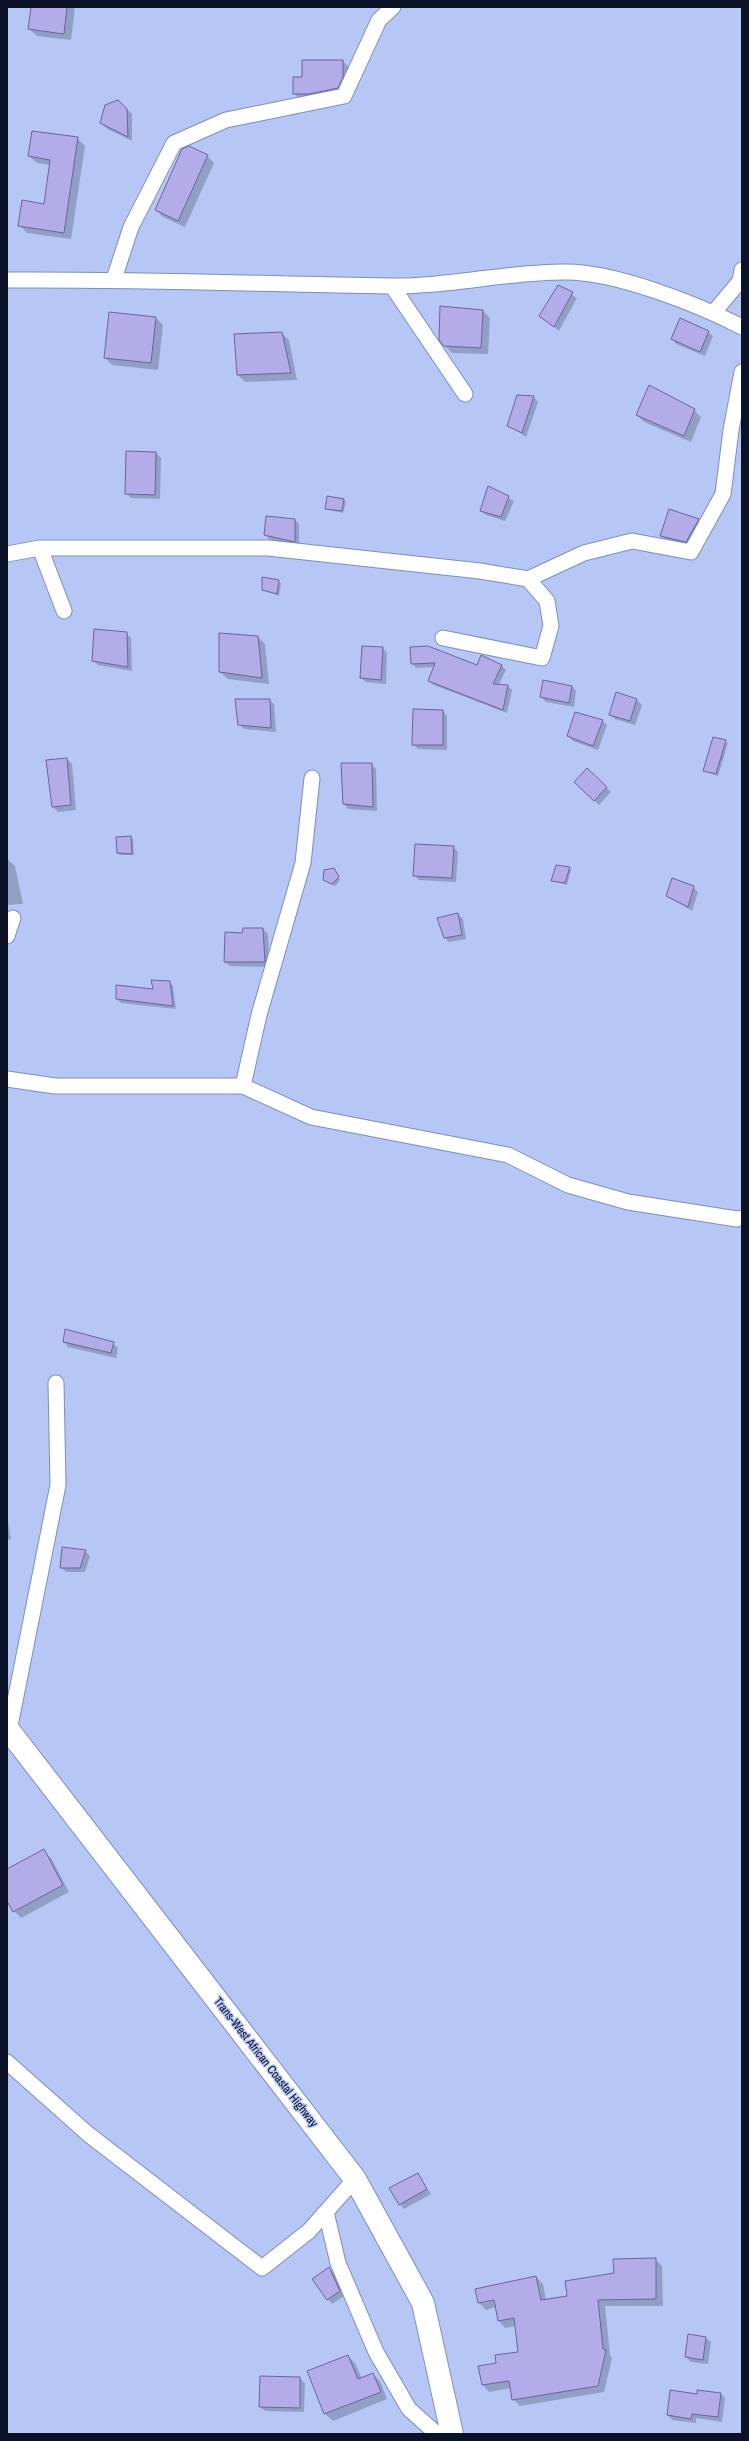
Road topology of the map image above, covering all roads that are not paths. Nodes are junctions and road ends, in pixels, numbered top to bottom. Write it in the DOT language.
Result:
graph roads {
  1 [pos="393,7"];
  2 [pos="742,270"];
  3 [pos="114,279"];
  4 [pos="7,280"];
  5 [pos="392,286"];
  6 [pos="714,312"];
  7 [pos="742,326"];
  8 [pos="742,372"];
  9 [pos="465,394"];
  10 [pos="40,548"];
  11 [pos="7,554"];
  12 [pos="528,579"];
  13 [pos="64,611"];
  14 [pos="443,638"];
  15 [pos="312,778"];
  16 [pos="13,918"];
  17 [pos="7,936"];
  18 [pos="7,1079"];
  19 [pos="243,1086"];
  20 [pos="742,1218"];
  21 [pos="56,1383"];
  22 [pos="8,1730"];
  23 [pos="7,2062"];
  24 [pos="355,2179"];
  25 [pos="326,2212"];
  26 [pos="437,2434"];
  27 [pos="452,2434"];
  1 -- 3 [label="street"];
  2 -- 6 [label="street"];
  3 -- 4 [label="street"];
  3 -- 5 [label="street"];
  5 -- 6 [label="street"];
  5 -- 9 [label="street"];
  6 -- 7 [label="street"];
  8 -- 12 [label="street"];
  10 -- 11 [label="street"];
  10 -- 12 [label="street"];
  10 -- 13 [label="street"];
  12 -- 14 [label="street"];
  15 -- 19 [label="street"];
  16 -- 17 [label="street"];
  18 -- 19 [label="street"];
  19 -- 20 [label="street"];
  21 -- 22 [label="street"];
  22 -- 24 [label="highway, Trans-West African Coastal Highway"];
  23 -- 25 [label="street"];
  24 -- 25 [label="street"];
  24 -- 27 [label="highway, Trans-West African Coastal Highway"];
  25 -- 26 [label="street"];
}
